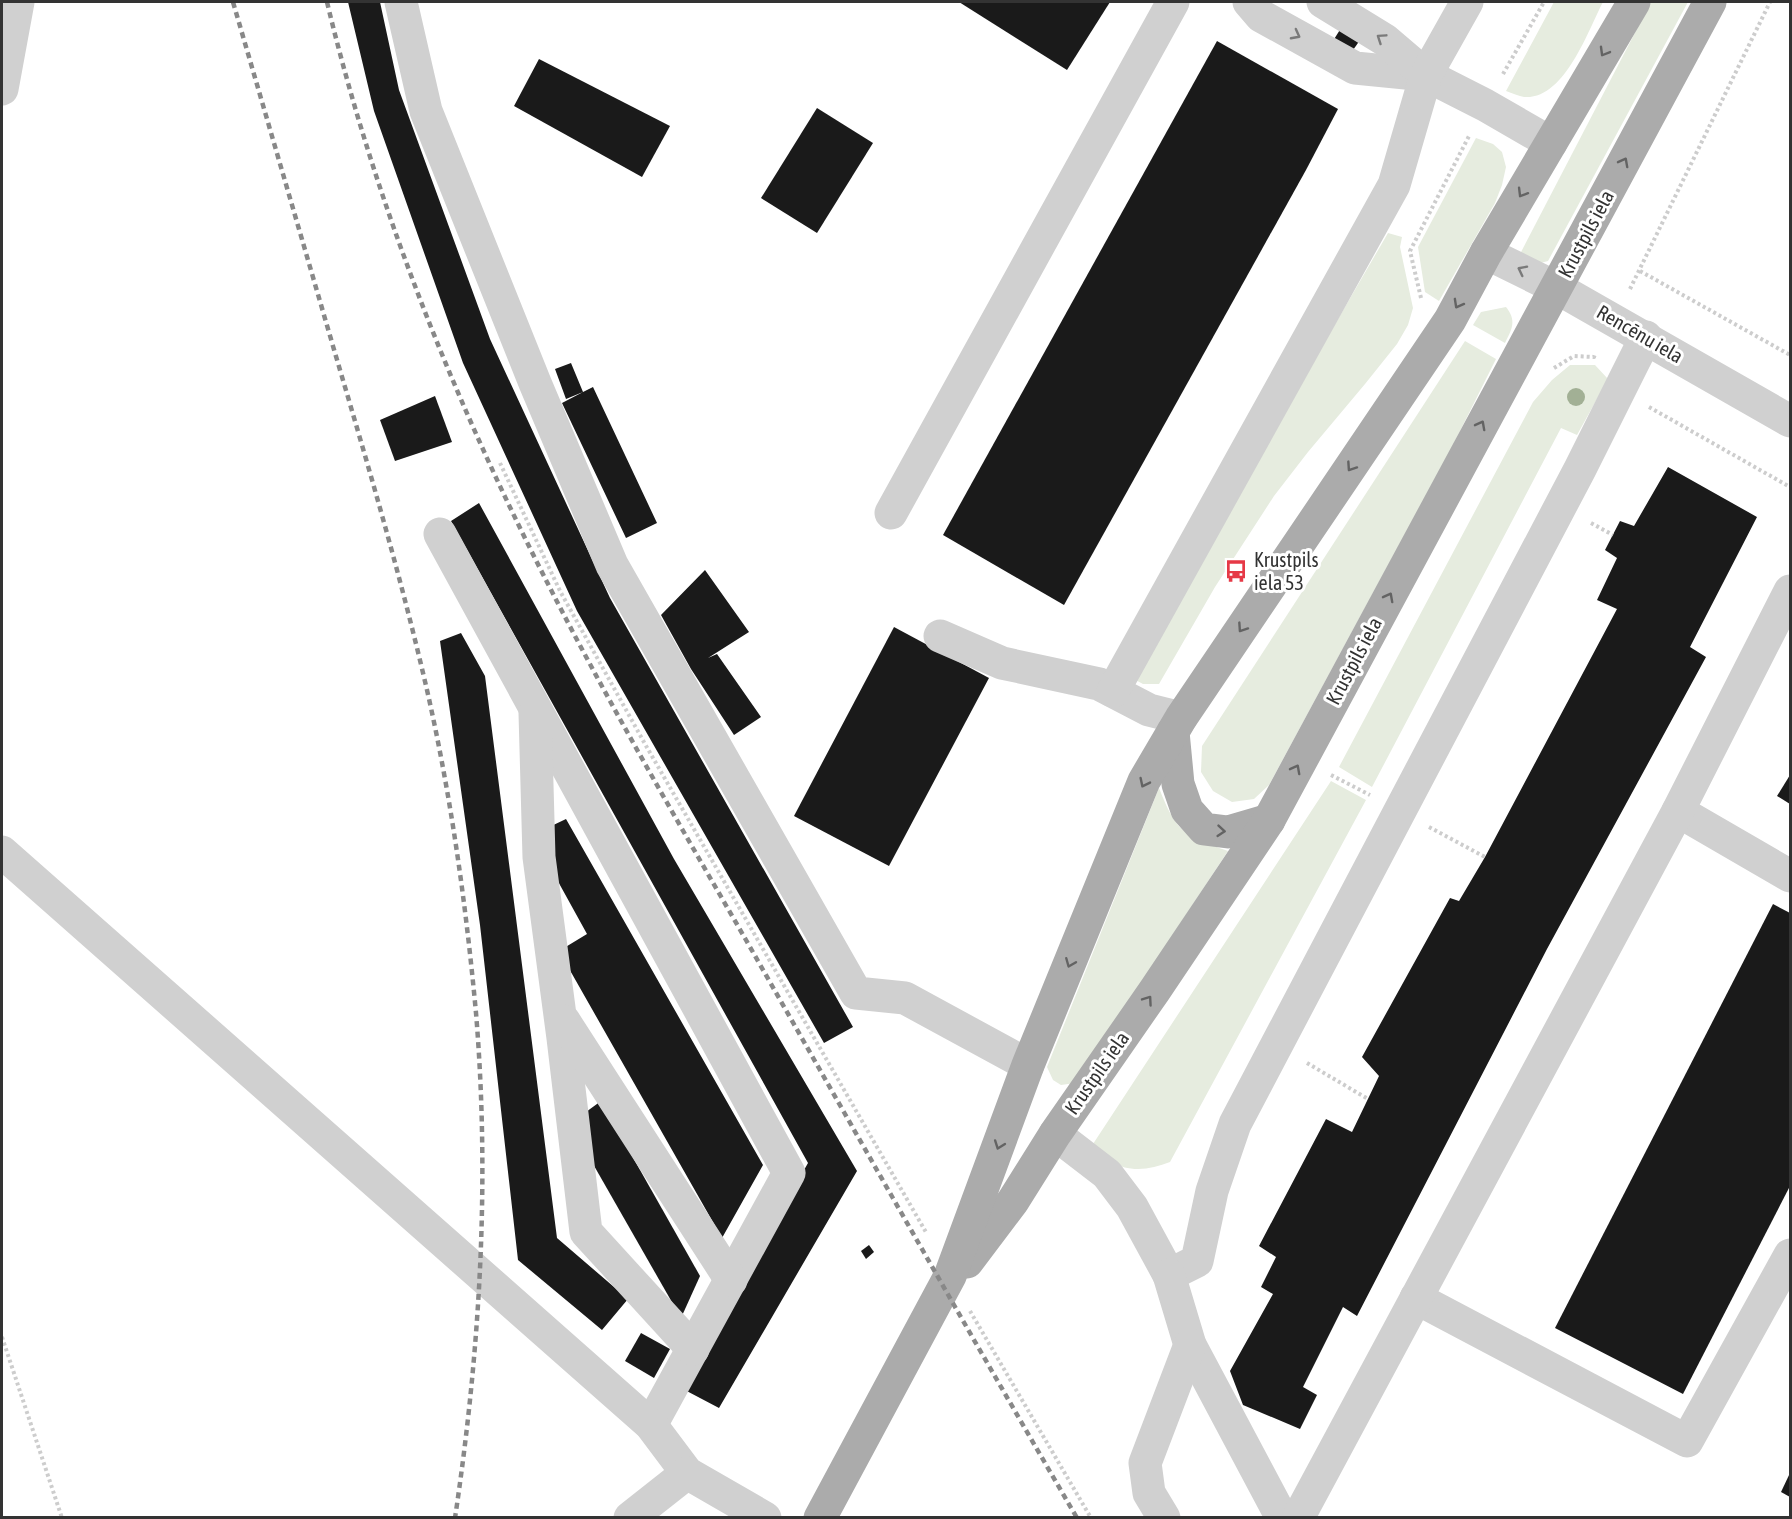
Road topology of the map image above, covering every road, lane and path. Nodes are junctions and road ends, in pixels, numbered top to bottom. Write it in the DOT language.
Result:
graph roads {
  1 [pos="18,2"];
  2 [pos="401,2"];
  3 [pos="1173,2"];
  4 [pos="1249,2"];
  5 [pos="1323,2"];
  6 [pos="1467,2"];
  7 [pos="1544,2"];
  8 [pos="1634,2"];
  9 [pos="1710,2"];
  10 [pos="1770,2"];
  11 [pos="1426,75"];
  12 [pos="2,89"];
  13 [pos="1485,105"];
  14 [pos="1551,143"];
  15 [pos="1486,253"];
  16 [pos="1640,271"];
  17 [pos="1557,288"];
  18 [pos="1423,305"];
  19 [pos="1614,319"];
  20 [pos="1646,337"];
  21 [pos="1791,356"];
  22 [pos="1594,357"];
  23 [pos="1623,383"];
  24 [pos="1791,421"];
  25 [pos="501,464"];
  26 [pos="1791,487"];
  27 [pos="891,513"];
  28 [pos="1585,519"];
  29 [pos="440,534"];
  30 [pos="1613,535"];
  31 [pos="1791,591"];
  32 [pos="940,636"];
  33 [pos="1113,691"];
  34 [pos="535,708"];
  35 [pos="1177,725"];
  36 [pos="1678,811"];
  37 [pos="1269,820"];
  38 [pos="2,852"];
  39 [pos="1791,876"];
  40 [pos="560,1015"];
  41 [pos="1307,1063"];
  42 [pos="1028,1065"];
  43 [pos="1368,1099"];
  44 [pos="1055,1134"];
  45 [pos="1791,1255"];
  46 [pos="1169,1275"];
  47 [pos="731,1280"];
  48 [pos="950,1281"];
  49 [pos="1416,1298"];
  50 [pos="2,1337"];
  51 [pos="1190,1345"];
  52 [pos="693,1349"];
  53 [pos="651,1425"];
  54 [pos="687,1473"];
  55 [pos="63,1518"];
  56 [pos="630,1518"];
  57 [pos="765,1518"];
  58 [pos="820,1518"];
  59 [pos="1091,1518"];
  60 [pos="1164,1518"];
  61 [pos="1282,1518"];
  62 [pos="1298,1518"];
  1 -- 12 [label="street"];
  2 -- 42 [label="street"];
  3 -- 27 [label="street"];
  4 -- 11 [label="street, one-way"];
  11 -- 5 [label="street, one-way"];
  6 -- 11 [label="street"];
  7 -- 13 [label="path"];
  8 -- 14 [label="main road, Krustpils iela, one-way"];
  17 -- 9 [label="main road, Krustpils iela, one-way"];
  10 -- 16 [label="path"];
  11 -- 13 [label="street"];
  11 -- 33 [label="street"];
  13 -- 14 [label="street"];
  13 -- 18 [label="path"];
  14 -- 15 [label="main road, Krustpils iela, one-way"];
  17 -- 15 [label="street, Rencēnu iela, one-way"];
  15 -- 35 [label="main road, Krustpils iela, one-way"];
  16 -- 19 [label="path"];
  16 -- 21 [label="path"];
  17 -- 19 [label="street, Rencēnu iela"];
  37 -- 17 [label="main road, Krustpils iela, one-way"];
  19 -- 20 [label="street, Rencēnu iela"];
  20 -- 23 [label="street"];
  20 -- 24 [label="street, Rencēnu iela"];
  22 -- 23 [label="path"];
  23 -- 26 [label="path"];
  23 -- 46 [label="street"];
  25 -- 48 [label="path"];
  28 -- 30 [label="path"];
  29 -- 34 [label="street"];
  31 -- 36 [label="street"];
  32 -- 33 [label="street"];
  33 -- 35 [label="street"];
  34 -- 40 [label="street"];
  34 -- 47 [label="street"];
  35 -- 37 [label="main road, one-way"];
  35 -- 42 [label="main road, Krustpils iela, one-way"];
  36 -- 39 [label="street"];
  36 -- 49 [label="street"];
  44 -- 37 [label="main road, Krustpils iela, one-way"];
  38 -- 53 [label="street"];
  40 -- 47 [label="street"];
  40 -- 52 [label="street"];
  41 -- 43 [label="path"];
  42 -- 48 [label="main road, Krustpils iela, one-way"];
  44 -- 46 [label="street"];
  44 -- 48 [label="main road, Krustpils iela"];
  45 -- 49 [label="street"];
  46 -- 51 [label="street"];
  47 -- 52 [label="street"];
  48 -- 58 [label="main road, Krustpils iela"];
  48 -- 59 [label="path"];
  49 -- 62 [label="street"];
  50 -- 55 [label="path"];
  51 -- 60 [label="street"];
  51 -- 61 [label="street"];
  52 -- 53 [label="street"];
  53 -- 54 [label="street"];
  54 -- 56 [label="street"];
  54 -- 57 [label="street"];
}
